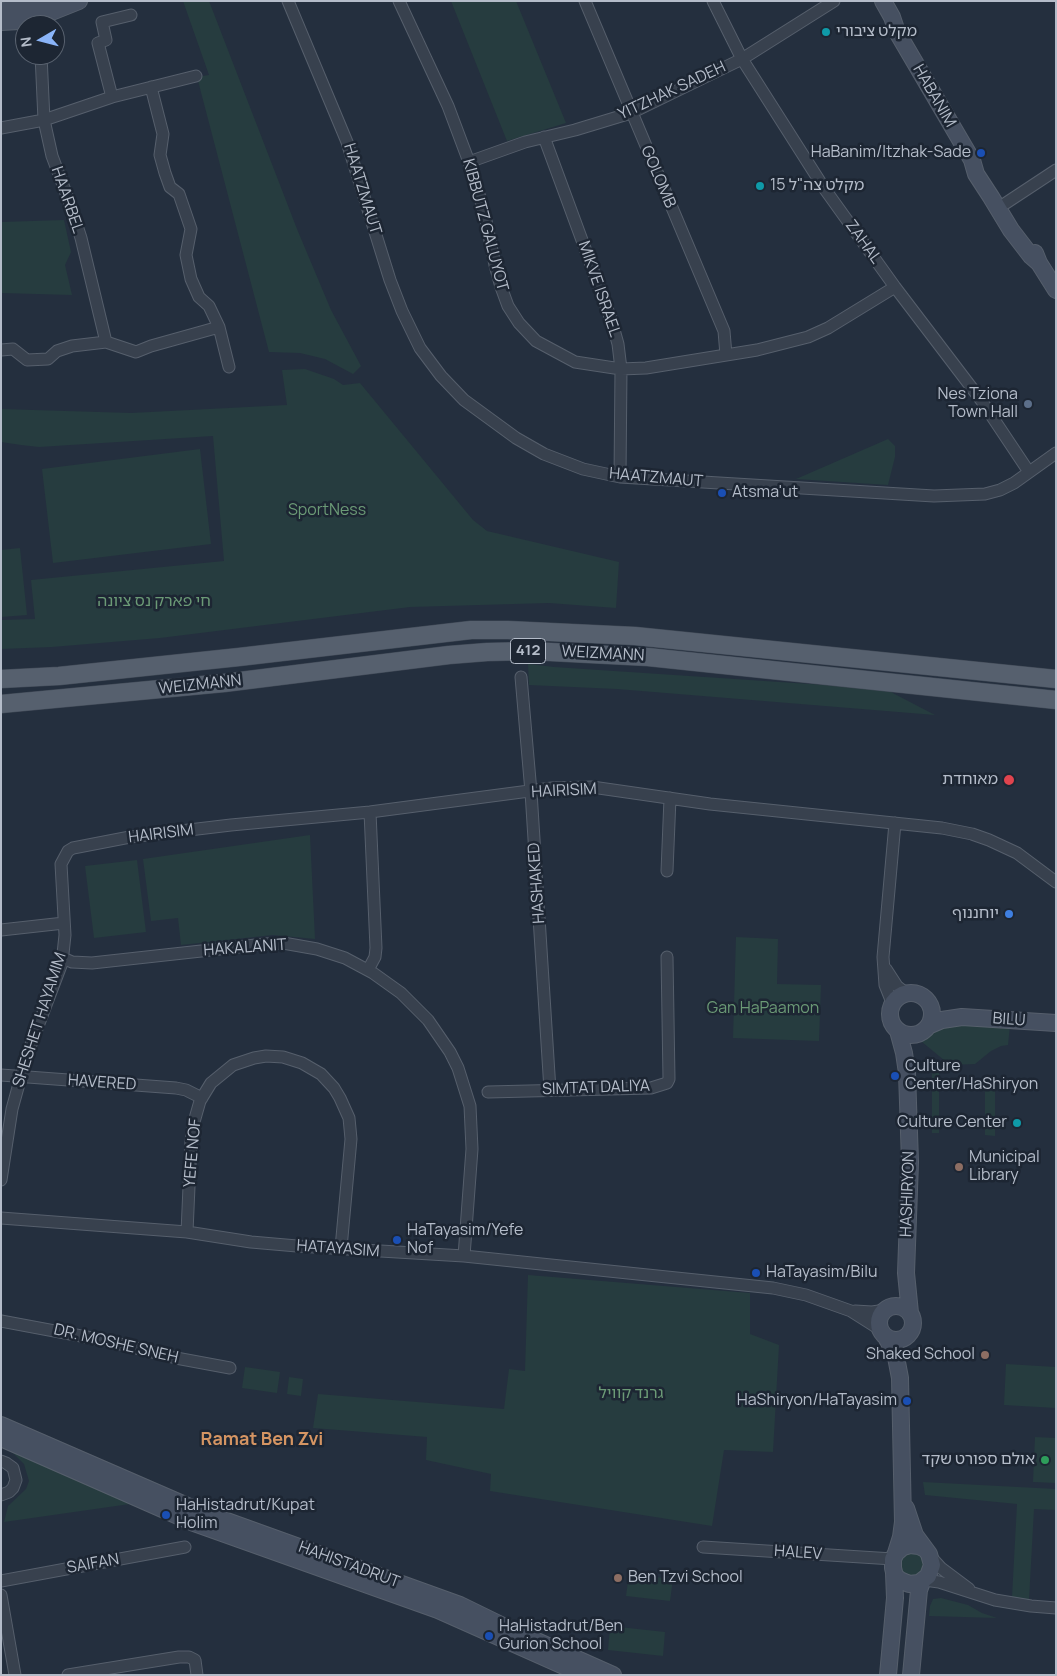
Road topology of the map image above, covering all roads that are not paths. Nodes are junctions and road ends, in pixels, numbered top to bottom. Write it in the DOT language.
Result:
graph roads {
  1 [pos="79,1"];
  2 [pos="288,1"];
  3 [pos="399,1"];
  4 [pos="585,1"];
  5 [pos="713,1"];
  6 [pos="834,1"];
  7 [pos="874,1"];
  8 [pos="883,1"];
  9 [pos="42,10"];
  10 [pos="1,11"];
  11 [pos="131,15"];
  12 [pos="1,22"];
  13 [pos="897,32"];
  14 [pos="742,59"];
  15 [pos="41,65"];
  16 [pos="196,76"];
  17 [pos="151,87"];
  18 [pos="112,96"];
  19 [pos="631,113"];
  20 [pos="44,120"];
  21 [pos="1,128"];
  22 [pos="544,137"];
  23 [pos="972,160"];
  24 [pos="469,162"];
  25 [pos="1056,170"];
  26 [pos="1006,203"];
  27 [pos="1039,263"];
  28 [pos="895,287"];
  29 [pos="1056,290"];
  30 [pos="219,327"];
  31 [pos="106,342"];
  32 [pos="1,350"];
  33 [pos="726,355"];
  34 [pos="230,367"];
  35 [pos="621,370"];
  36 [pos="1056,453"];
  37 [pos="1029,472"];
  38 [pos="620,477"];
  39 [pos="521,677"];
  40 [pos="1056,679"];
  41 [pos="1,680"];
  42 [pos="1056,700"];
  43 [pos="1,704"];
  44 [pos="531,792"];
  45 [pos="670,798"];
  46 [pos="370,812"];
  47 [pos="895,823"];
  48 [pos="63,858"];
  49 [pos="666,871"];
  50 [pos="1056,882"];
  51 [pos="64,923"];
  52 [pos="1,930"];
  53 [pos="667,957"];
  54 [pos="884,957"];
  55 [pos="63,958"];
  56 [pos="368,970"];
  57 [pos="907,994"];
  58 [pos="893,1005"];
  59 [pos="930,1005"];
  60 [pos="962,1017"];
  61 [pos="1056,1023"];
  62 [pos="926,1029"];
  63 [pos="898,1031"];
  64 [pos="1,1075"];
  65 [pos="21,1077"];
  66 [pos="907,1086"];
  67 [pos="550,1090"];
  68 [pos="488,1092"];
  69 [pos="202,1098"];
  70 [pos="1,1180"];
  71 [pos="1,1218"];
  72 [pos="187,1232"];
  73 [pos="341,1248"];
  74 [pos="464,1256"];
  75 [pos="906,1273"];
  76 [pos="889,1308"];
  77 [pos="851,1311"];
  78 [pos="910,1314"];
  79 [pos="1,1321"];
  80 [pos="884,1334"];
  81 [pos="909,1335"];
  82 [pos="230,1368"];
  83 [pos="900,1378"];
  84 [pos="2,1428"];
  85 [pos="1,1461"];
  86 [pos="902,1494"];
  87 [pos="4,1495"];
  88 [pos="185,1547"];
  89 [pos="702,1547"];
  90 [pos="927,1552"];
  91 [pos="894,1562"];
  92 [pos="1,1581"];
  93 [pos="923,1581"];
  94 [pos="1,1595"];
  95 [pos="976,1595"];
  96 [pos="1056,1608"];
  97 [pos="15,1675"];
  98 [pos="68,1675"];
  99 [pos="197,1675"];
  100 [pos="584,1675"];
  101 [pos="613,1675"];
  102 [pos="888,1675"];
  103 [pos="911,1675"];
  1 -- 9 [label="street"];
  2 -- 38 [label="street, HAATZMAUT"];
  3 -- 24 [label="street, KIBBUTZ GALUYOT"];
  4 -- 19 [label="street, GOLOMB"];
  5 -- 14 [label="street, ZAHAL"];
  6 -- 14 [label="street, YITZHAK SADEH"];
  7 -- 13 [label="street, HABANIM"];
  8 -- 13 [label="street, HABANIM"];
  9 -- 10 [label="street"];
  9 -- 12 [label="street"];
  11 -- 18 [label="street"];
  13 -- 23 [label="street, HABANIM"];
  14 -- 19 [label="street, YITZHAK SADEH"];
  14 -- 28 [label="street, ZAHAL"];
  15 -- 20 [label="street, HAARBEL"];
  16 -- 17 [label="street"];
  17 -- 18 [label="street"];
  17 -- 30 [label="street"];
  18 -- 20 [label="street"];
  19 -- 22 [label="street, YITZHAK SADEH"];
  19 -- 33 [label="street, GOLOMB"];
  20 -- 21 [label="street"];
  20 -- 31 [label="street, HAARBEL"];
  22 -- 24 [label="street, YITZHAK SADEH"];
  22 -- 35 [label="street, MIKVE ISRAEL"];
  23 -- 26 [label="street, HABANIM"];
  23 -- 27 [label="street, HABANIM"];
  24 -- 35 [label="street, KIBBUTZ GALUYOT"];
  25 -- 26 [label="street"];
  26 -- 27 [label="street, HABANIM"];
  27 -- 29 [label="street, HABANIM"];
  28 -- 33 [label="street, KIBBUTZ GALUYOT"];
  28 -- 37 [label="street, ZAHAL"];
  30 -- 31 [label="street"];
  30 -- 34 [label="street"];
  31 -- 32 [label="street"];
  33 -- 35 [label="street, KIBBUTZ GALUYOT"];
  35 -- 38 [label="street, MIKVE ISRAEL"];
  36 -- 37 [label="street, HAATZMAUT"];
  37 -- 38 [label="street, HAATZMAUT"];
  39 -- 44 [label="street, HASHAKED"];
  40 -- 41 [label="main road, WEIZMANN / 412"];
  42 -- 43 [label="main road, WEIZMANN / 412"];
  44 -- 45 [label="street, HAIRISIM"];
  44 -- 46 [label="street, HAIRISIM"];
  44 -- 67 [label="street, HASHAKED"];
  45 -- 47 [label="street, HAIRISIM"];
  45 -- 49 [label="street"];
  46 -- 48 [label="street, HAIRISIM"];
  46 -- 56 [label="street"];
  47 -- 50 [label="street, HAIRISIM"];
  47 -- 54 [label="street"];
  48 -- 51 [label="street, SHESHET HAYAMIM"];
  51 -- 52 [label="street"];
  51 -- 55 [label="street, SHESHET HAYAMIM"];
  53 -- 67 [label="street, SIMTAT DALIYA"];
  54 -- 57 [label="street"];
  54 -- 58 [label="street"];
  55 -- 56 [label="street, HAKALANIT"];
  55 -- 65 [label="street, SHESHET HAYAMIM"];
  56 -- 74 [label="street, HAKALANIT"];
  57 -- 58 [label="street"];
  57 -- 59 [label="street"];
  58 -- 63 [label="street"];
  59 -- 60 [label="street, BILU"];
  59 -- 62 [label="street"];
  60 -- 61 [label="street, BILU"];
  60 -- 62 [label="street, BILU"];
  62 -- 63 [label="street"];
  62 -- 66 [label="street, HASHIRYON"];
  63 -- 66 [label="street, HASHIRYON"];
  64 -- 65 [label="street, HAVERED"];
  65 -- 69 [label="street, HAVERED"];
  65 -- 70 [label="street, SHESHET HAYAMIM"];
  66 -- 75 [label="street, HASHIRYON"];
  67 -- 68 [label="street, SIMTAT DALIYA"];
  69 -- 72 [label="street, YEFE NOF"];
  69 -- 73 [label="street, YEFE NOF"];
  71 -- 72 [label="street, HATAYASIM"];
  72 -- 73 [label="street, HATAYASIM"];
  73 -- 74 [label="street, HATAYASIM"];
  74 -- 77 [label="street, HATAYASIM"];
  75 -- 76 [label="street, HASHIRYON"];
  75 -- 78 [label="street, HASHIRYON"];
  76 -- 77 [label="street, HATAYASIM"];
  76 -- 78 [label="street"];
  76 -- 80 [label="street"];
  77 -- 80 [label="street, HATAYASIM"];
  78 -- 81 [label="street"];
  79 -- 82 [label="street, DR. MOSHE SNEH"];
  80 -- 81 [label="street"];
  80 -- 83 [label="street"];
  81 -- 83 [label="street"];
  83 -- 86 [label="street"];
  84 -- 100 [label="street, HAHISTADRUT"];
  84 -- 101 [label="street, HAHISTADRUT"];
  85 -- 87 [label="street"];
  86 -- 90 [label="street"];
  86 -- 91 [label="street"];
  88 -- 92 [label="street, SAIFAN"];
  89 -- 91 [label="street, HALEV"];
  90 -- 91 [label="street"];
  90 -- 93 [label="street"];
  90 -- 95 [label="street"];
  91 -- 93 [label="street"];
  91 -- 102 [label="street"];
  93 -- 95 [label="street"];
  93 -- 103 [label="street"];
  94 -- 97 [label="street"];
  95 -- 96 [label="street"];
  98 -- 99 [label="street"];
}
